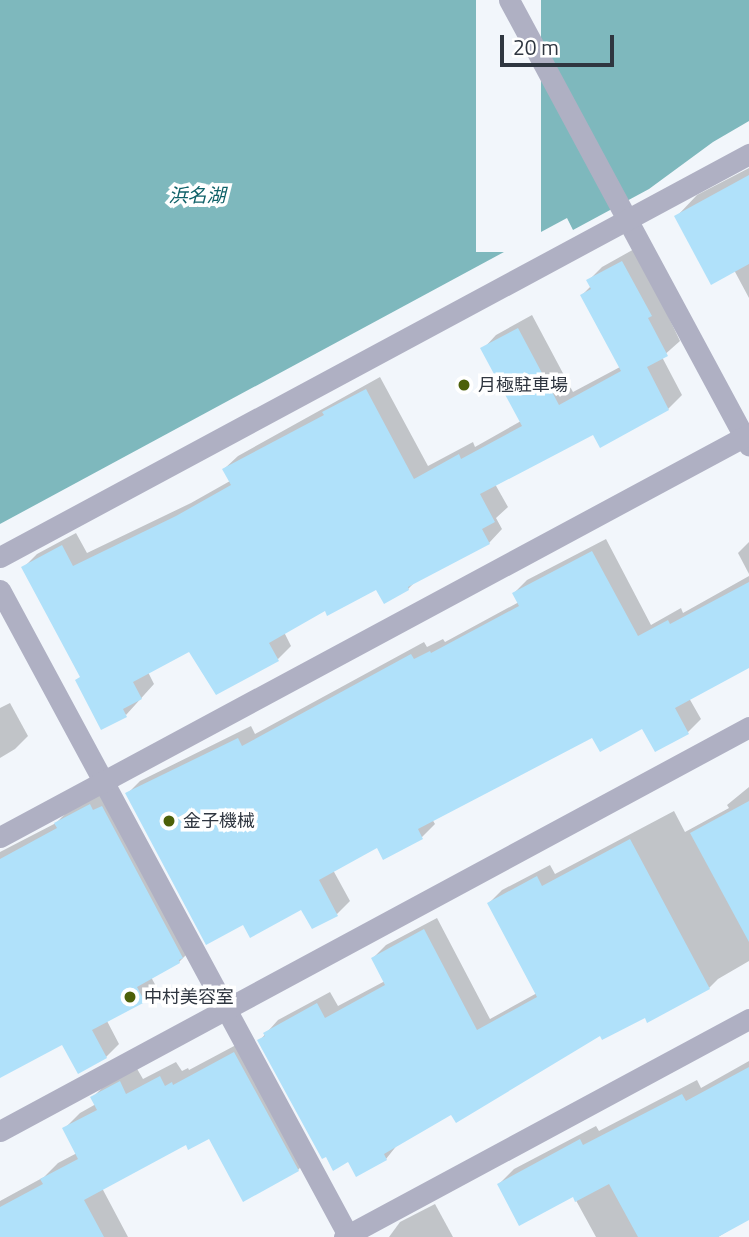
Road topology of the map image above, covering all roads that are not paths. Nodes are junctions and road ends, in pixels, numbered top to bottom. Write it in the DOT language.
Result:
graph roads {
  1 [pos="509,0"];
  2 [pos="749,153"];
  3 [pos="624,215"];
  4 [pos="747,439"];
  5 [pos="0,557"];
  6 [pos="0,590"];
  7 [pos="749,727"];
  8 [pos="103,782"];
  9 [pos="0,837"];
  10 [pos="226,1009"];
  11 [pos="749,1019"];
  12 [pos="0,1131"];
  13 [pos="347,1236"];
  1 -- 3 [label="street"];
  2 -- 3 [label="street"];
  3 -- 4 [label="street"];
  3 -- 5 [label="street"];
  4 -- 8 [label="street"];
  6 -- 8 [label="street"];
  7 -- 10 [label="street"];
  8 -- 9 [label="street"];
  8 -- 10 [label="street"];
  10 -- 12 [label="street"];
  10 -- 13 [label="street"];
  11 -- 13 [label="street"];
}
